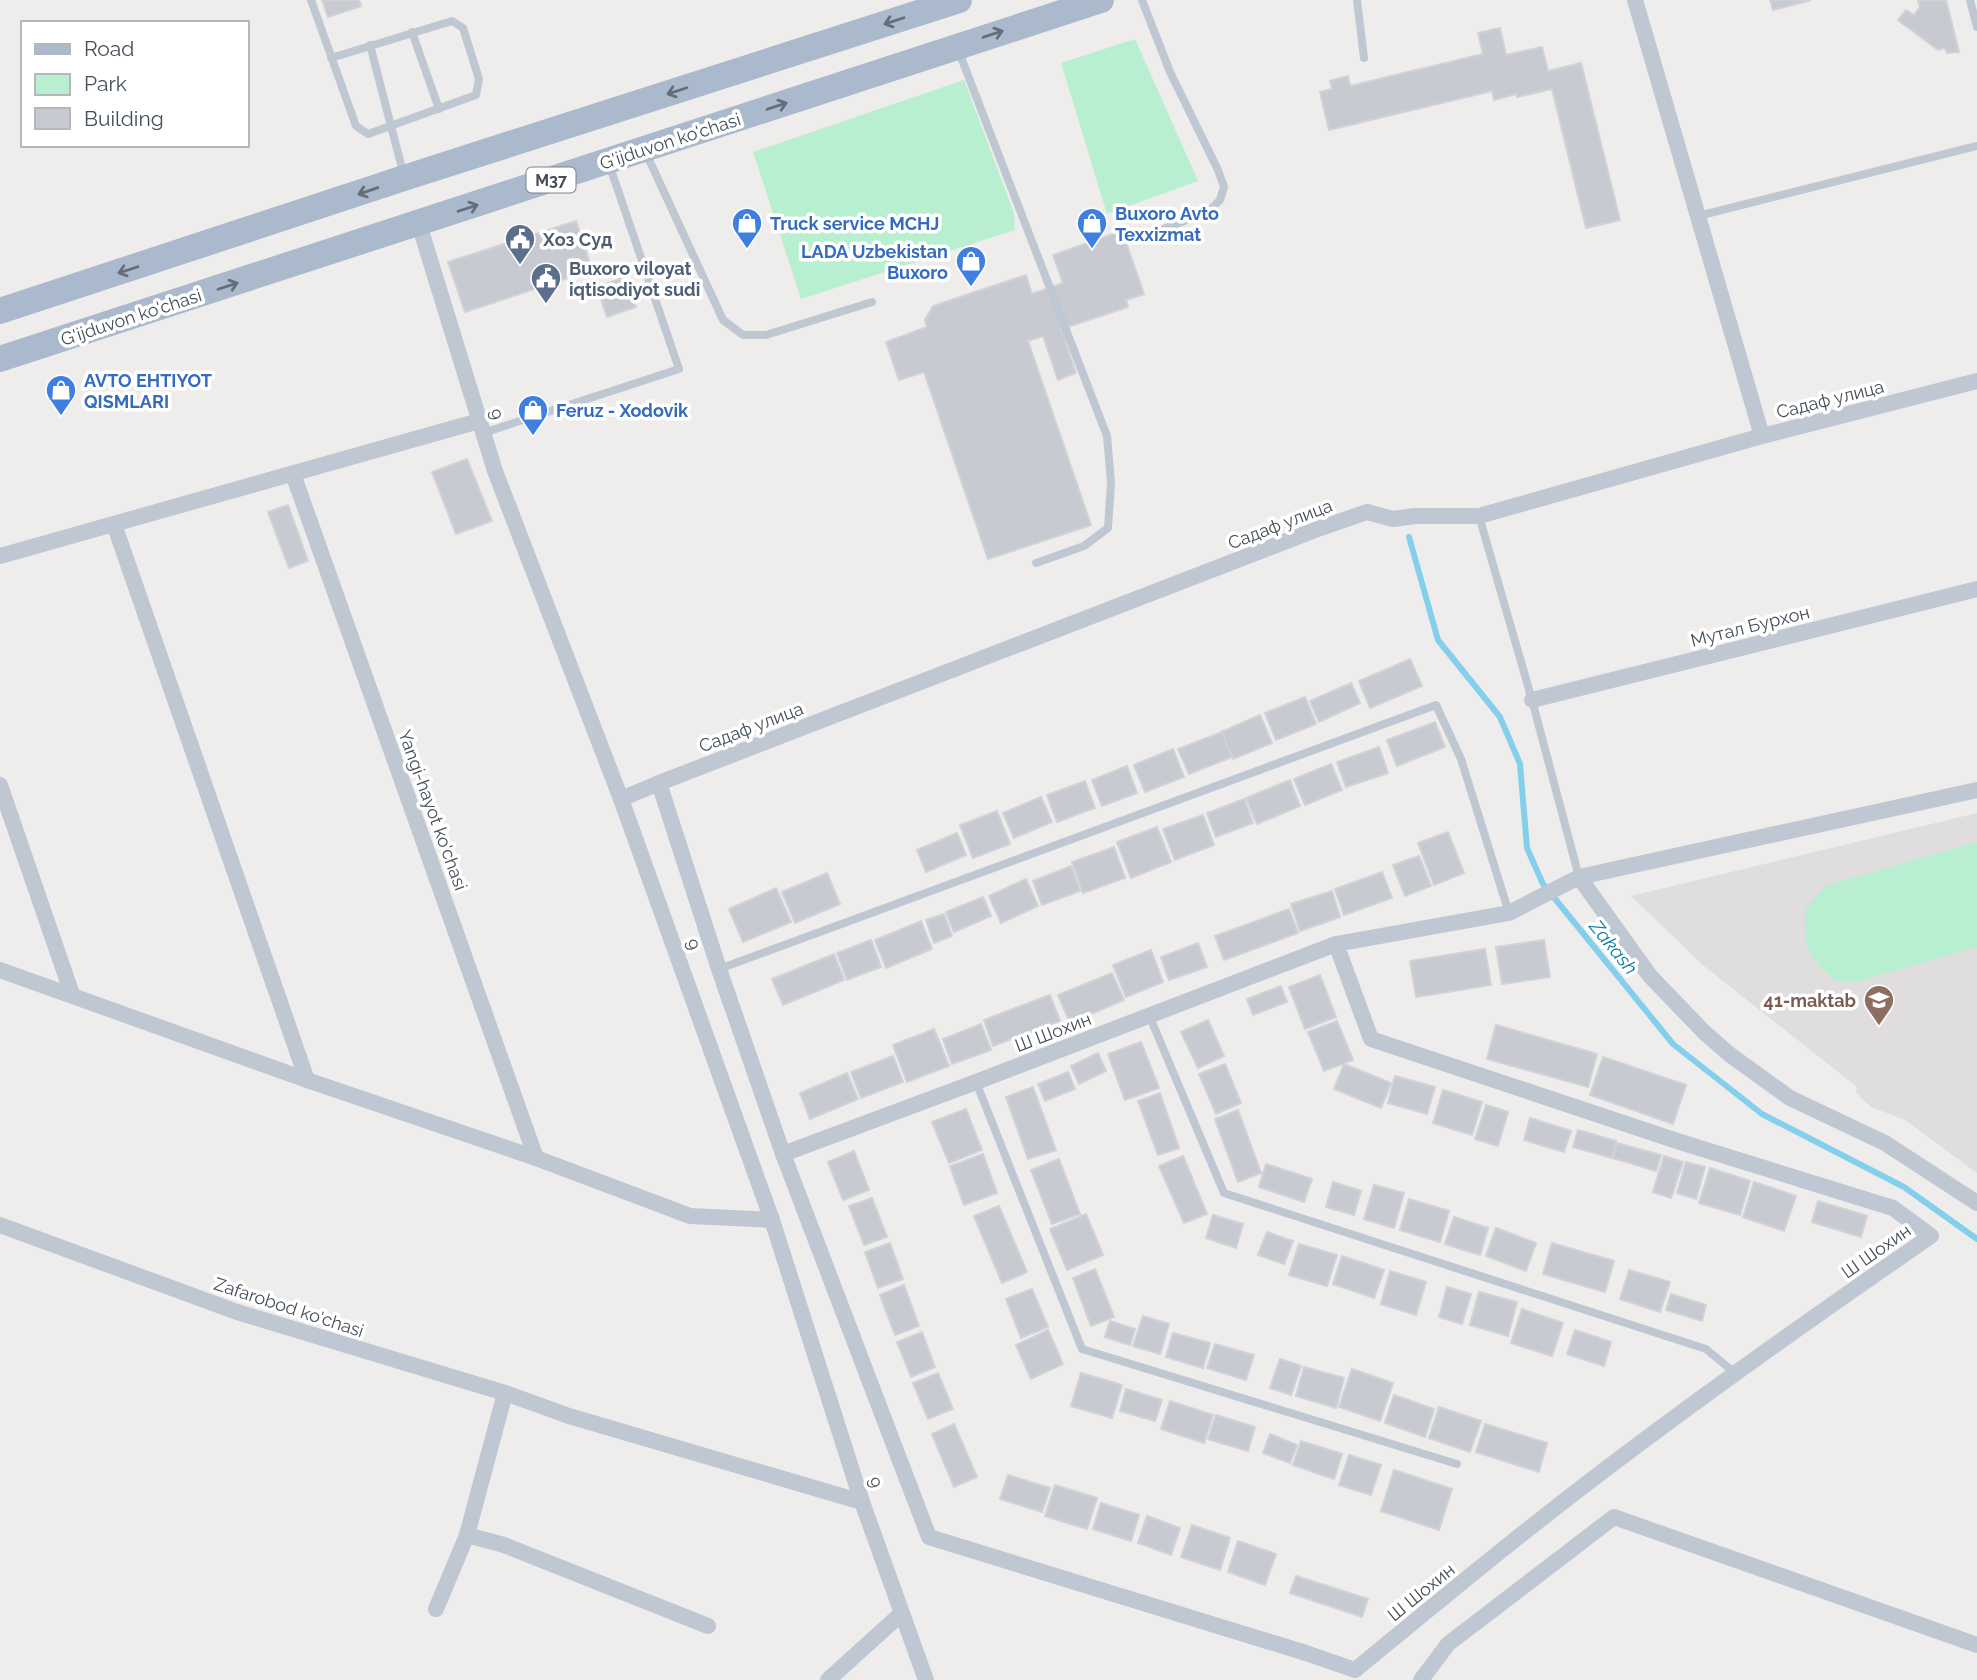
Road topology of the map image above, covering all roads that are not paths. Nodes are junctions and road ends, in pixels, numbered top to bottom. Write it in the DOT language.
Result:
graph roads {
  1 [pos="311,0"];
  2 [pos="959,0"];
  3 [pos="1101,0"];
  4 [pos="1142,0"];
  5 [pos="1357,0"];
  6 [pos="1634,0"];
  7 [pos="1970,0"];
  8 [pos="1977,27"];
  9 [pos="412,32"];
  10 [pos="370,45"];
  11 [pos="957,46"];
  12 [pos="331,58"];
  13 [pos="1364,58"];
  14 [pos="439,109"];
  15 [pos="391,127"];
  16 [pos="1977,146"];
  17 [pos="496,149"];
  18 [pos="644,150"];
  19 [pos="608,161"];
  20 [pos="404,178"];
  21 [pos="512,193"];
  22 [pos="1698,216"];
  23 [pos="419,224"];
  24 [pos="1140,238"];
  25 [pos="165,258"];
  26 [pos="179,302"];
  27 [pos="872,302"];
  28 [pos="0,311"];
  29 [pos="0,359"];
  30 [pos="1977,381"];
  31 [pos="481,427"];
  32 [pos="1762,436"];
  33 [pos="293,474"];
  34 [pos="1479,516"];
  35 [pos="114,524"];
  36 [pos="0,556"];
  37 [pos="1036,563"];
  38 [pos="1977,589"];
  39 [pos="1532,700"];
  40 [pos="659,783"];
  41 [pos="0,785"];
  42 [pos="1977,790"];
  43 [pos="621,800"];
  44 [pos="1579,877"];
  45 [pos="1509,913"];
  46 [pos="1336,944"];
  47 [pos="719,969"];
  48 [pos="0,970"];
  49 [pos="72,995"];
  50 [pos="1149,1015"];
  51 [pos="307,1080"];
  52 [pos="976,1082"];
  53 [pos="783,1154"];
  54 [pos="536,1158"];
  55 [pos="1977,1203"];
  56 [pos="772,1220"];
  57 [pos="0,1225"];
  58 [pos="1735,1373"];
  59 [pos="505,1394"];
  60 [pos="1457,1464"];
  61 [pos="862,1502"];
  62 [pos="467,1535"];
  63 [pos="436,1609"];
  64 [pos="902,1613"];
  65 [pos="708,1626"];
  66 [pos="1977,1646"];
  67 [pos="828,1680"];
  68 [pos="926,1680"];
  69 [pos="1421,1680"];
  1 -- 12 [label="lane"];
  2 -- 17 [label="main road, one-way"];
  11 -- 3 [label="main road, G'ijduvon ko'chasi / M37, one-way"];
  4 -- 24 [label="lane"];
  5 -- 13 [label="lane"];
  6 -- 22 [label="street"];
  7 -- 8 [label="lane"];
  9 -- 10 [label="lane"];
  9 -- 14 [label="lane"];
  9 -- 14 [label="lane"];
  10 -- 12 [label="lane"];
  10 -- 15 [label="lane"];
  18 -- 11 [label="main road, G'ijduvon ko'chasi / M37, one-way"];
  11 -- 37 [label="lane"];
  12 -- 15 [label="lane"];
  14 -- 15 [label="lane"];
  15 -- 20 [label="lane"];
  16 -- 22 [label="lane"];
  17 -- 20 [label="main road"];
  17 -- 21 [label="main road"];
  18 -- 19 [label="main road, G'ijduvon ko'chasi / M37"];
  18 -- 27 [label="lane"];
  19 -- 21 [label="main road, G'ijduvon ko'chasi / M37"];
  19 -- 31 [label="lane"];
  20 -- 25 [label="main road, one-way"];
  23 -- 21 [label="main road, G'ijduvon ko'chasi / M37, one-way"];
  22 -- 32 [label="street"];
  26 -- 23 [label="main road, G'ijduvon ko'chasi / M37, one-way"];
  23 -- 31 [label="street, 9"];
  25 -- 26 [label="main road"];
  25 -- 28 [label="main road, one-way"];
  26 -- 29 [label="main road, G'ijduvon ko'chasi / M37"];
  30 -- 32 [label="street, Садаф улица"];
  31 -- 33 [label="street"];
  31 -- 43 [label="street, 9"];
  32 -- 34 [label="street, Садаф улица"];
  33 -- 35 [label="street"];
  33 -- 54 [label="street, Yangi-hayot ko'chasi"];
  34 -- 39 [label="lane"];
  34 -- 40 [label="street, Садаф улица"];
  35 -- 36 [label="street"];
  35 -- 51 [label="street"];
  38 -- 39 [label="street, Мутал Бурхон"];
  39 -- 44 [label="lane"];
  40 -- 43 [label="street, Садаф улица"];
  40 -- 47 [label="street"];
  41 -- 49 [label="street"];
  42 -- 44 [label="street"];
  43 -- 56 [label="street, 9"];
  44 -- 45 [label="street, Ш Шохин"];
  44 -- 55 [label="street"];
  45 -- 46 [label="street, Ш Шохин"];
  45 -- 47 [label="lane"];
  46 -- 50 [label="street, Ш Шохин"];
  46 -- 58 [label="street, Ш Шохин"];
  47 -- 53 [label="street"];
  48 -- 49 [label="street"];
  49 -- 51 [label="street"];
  50 -- 52 [label="street, Ш Шохин"];
  50 -- 58 [label="lane"];
  51 -- 54 [label="street"];
  52 -- 53 [label="street, Ш Шохин"];
  52 -- 60 [label="lane"];
  53 -- 58 [label="street, Ш Шохин"];
  54 -- 56 [label="street"];
  56 -- 61 [label="street, 9"];
  57 -- 59 [label="street, Zafarobod ko'chasi"];
  59 -- 61 [label="street, Zafarobod ko'chasi"];
  59 -- 62 [label="street"];
  61 -- 64 [label="street, 9"];
  62 -- 63 [label="street"];
  62 -- 65 [label="street"];
  64 -- 67 [label="street"];
  64 -- 68 [label="street, 9"];
  66 -- 69 [label="street"];
}
